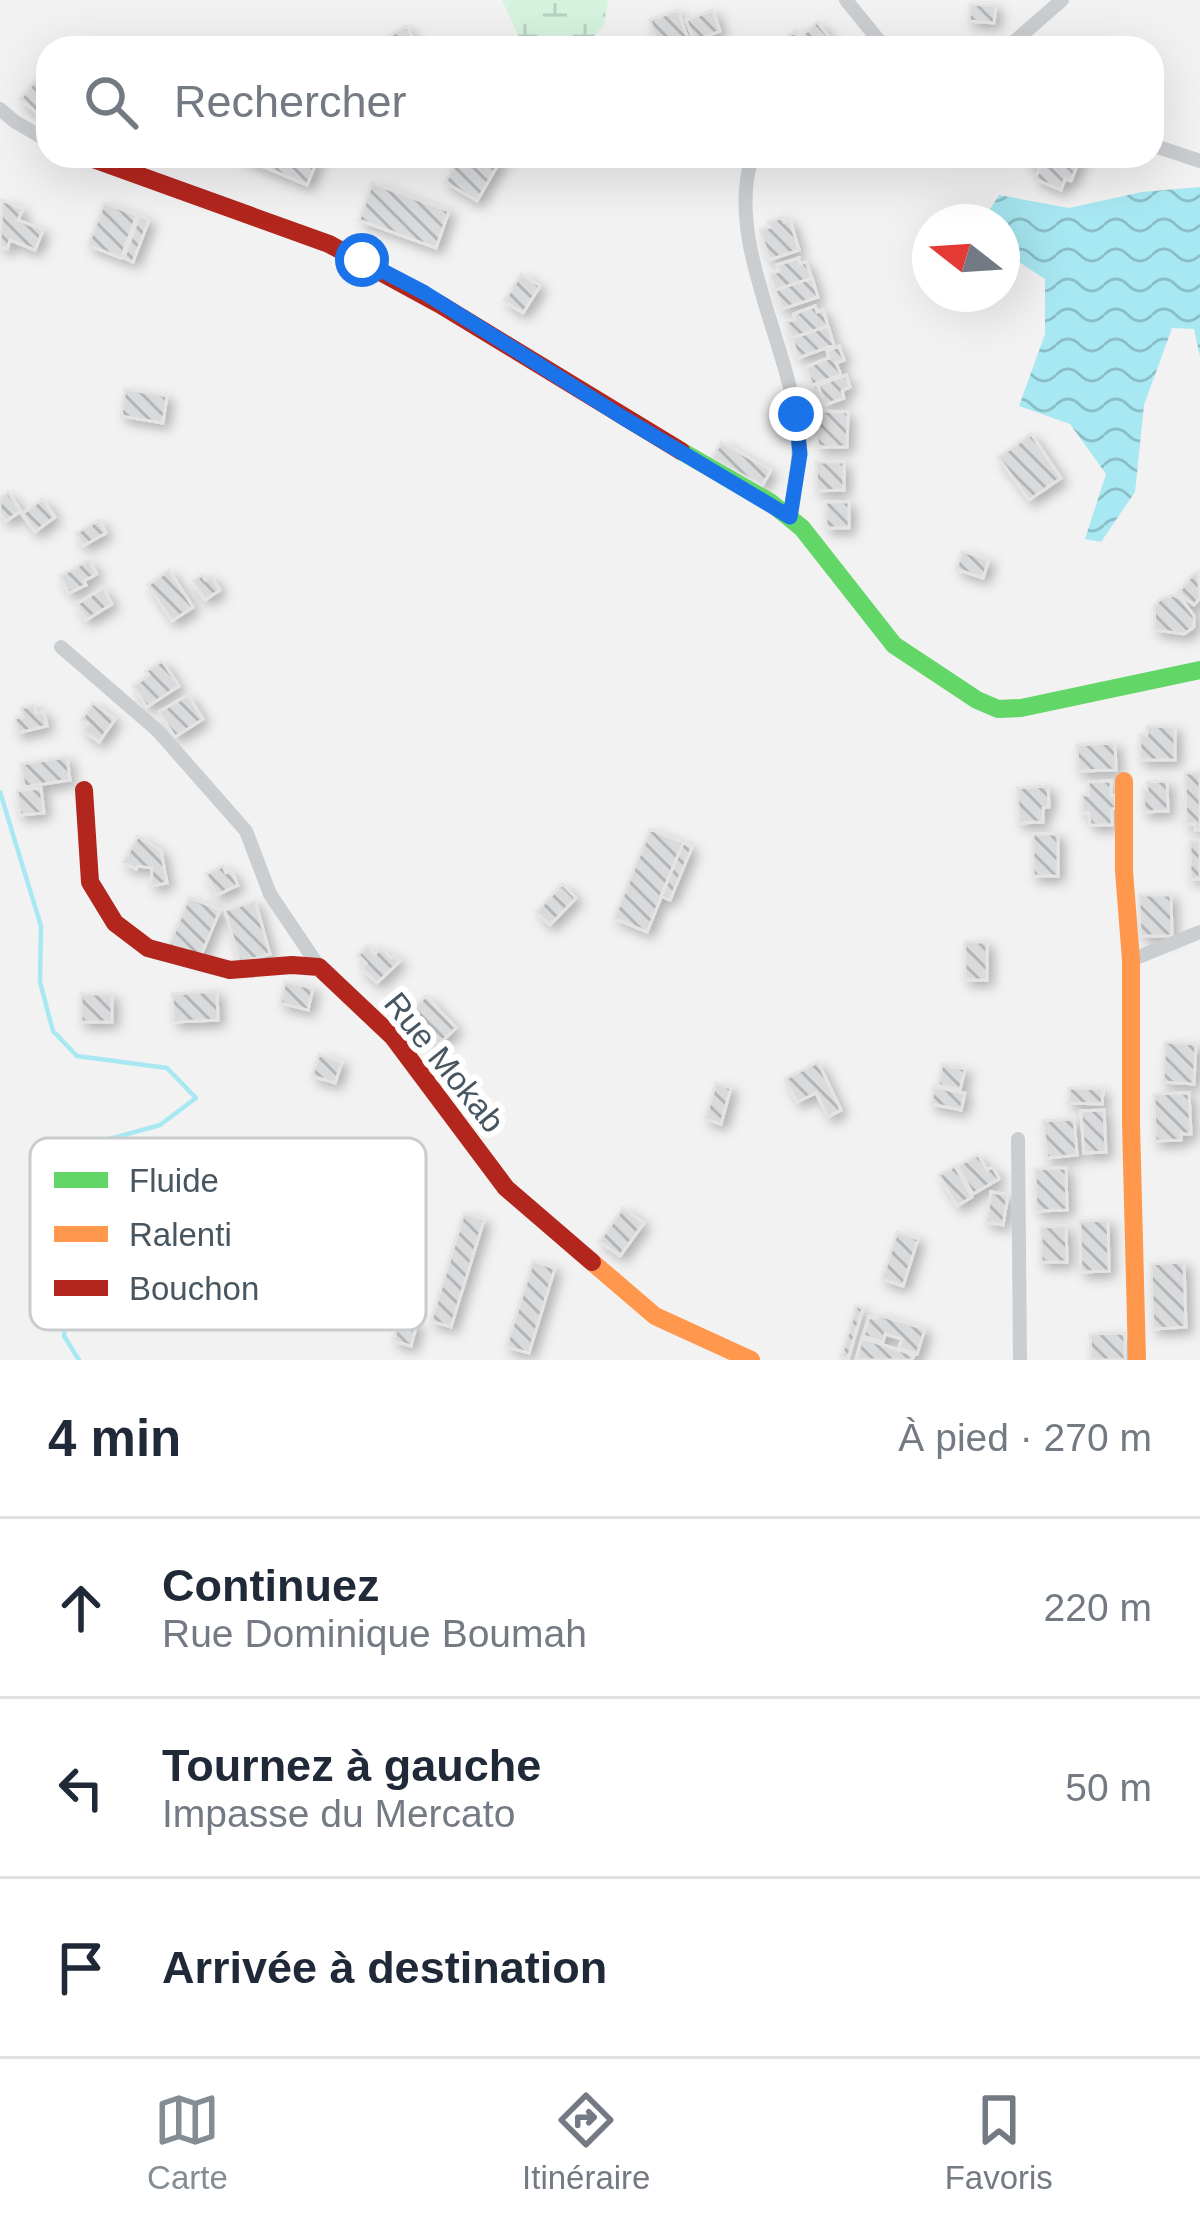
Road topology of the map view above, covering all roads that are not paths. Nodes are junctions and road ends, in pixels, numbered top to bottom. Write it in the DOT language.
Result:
graph roads {
  1 [pos="846,0"];
  2 [pos="1062,0"];
  3 [pos="875,36"];
  4 [pos="1024,36"];
  5 [pos="0,109"];
  6 [pos="36,134"];
  7 [pos="1164,150"];
  8 [pos="1200,161"];
  9 [pos="118,168"];
  10 [pos="750,168"];
  11 [pos="790,517"];
  12 [pos="61,646"];
  13 [pos="1198,666"];
  14 [pos="1124,781"];
  15 [pos="84,790"];
  16 [pos="1200,932"];
  17 [pos="1131,960"];
  18 [pos="320,967"];
  19 [pos="1018,1138"];
  20 [pos="752,1360"];
  21 [pos="1020,1360"];
  22 [pos="1137,1360"];
  1 -- 3 [label="street"];
  2 -- 4 [label="street"];
  5 -- 6 [label="street"];
  7 -- 8 [label="street"];
  9 -- 11 [label="street"];
  10 -- 11 [label="street"];
  11 -- 13 [label="street"];
  12 -- 18 [label="street"];
  14 -- 17 [label="street"];
  15 -- 18 [label="street"];
  16 -- 17 [label="street"];
  17 -- 22 [label="street"];
  18 -- 20 [label="street, Rue Mokab"];
  19 -- 21 [label="street"];
}
